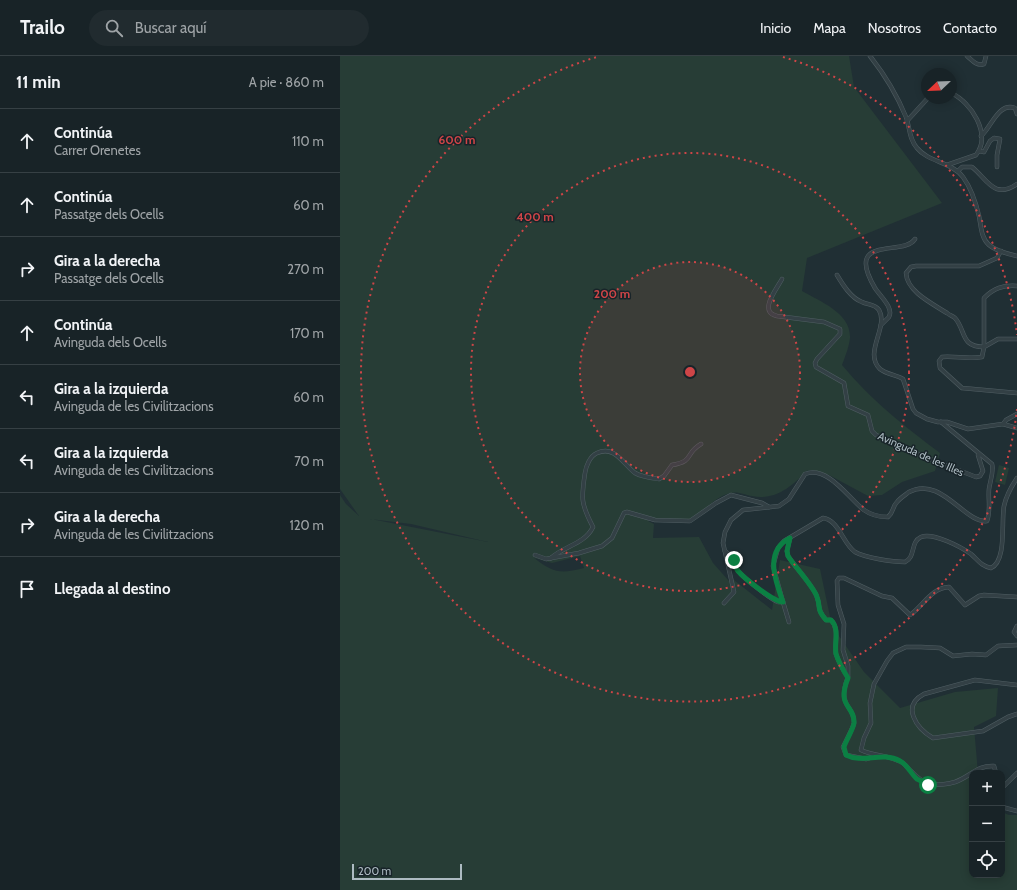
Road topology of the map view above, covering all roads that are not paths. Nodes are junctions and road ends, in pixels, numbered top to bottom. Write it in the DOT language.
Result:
graph roads {
  1 [pos="870,56"];
  2 [pos="967,56"];
  3 [pos="986,56"];
  4 [pos="957,95"];
  5 [pos="923,104"];
  6 [pos="1017,114"];
  7 [pos="907,121"];
  8 [pos="981,136"];
  9 [pos="979,151"];
  10 [pos="947,165"];
  11 [pos="997,167"];
  12 [pos="958,171"];
  13 [pos="1017,184"];
  14 [pos="915,239"];
  15 [pos="1001,251"];
  16 [pos="1017,256"];
  17 [pos="837,276"];
  18 [pos="782,279"];
  19 [pos="1017,286"];
  20 [pos="881,325"];
  21 [pos="1017,339"];
  22 [pos="984,347"];
  23 [pos="1017,392"];
  24 [pos="1017,414"];
  25 [pos="940,422"];
  26 [pos="1002,424"];
  27 [pos="1017,428"];
  28 [pos="701,444"];
  29 [pos="975,450"];
  30 [pos="1017,478"];
  31 [pos="770,508"];
  32 [pos="790,538"];
  33 [pos="725,551"];
  34 [pos="535,555"];
  35 [pos="551,558"];
  36 [pos="1017,598"];
  37 [pos="783,602"];
  38 [pos="724,603"];
  39 [pos="789,622"];
  40 [pos="1017,626"];
  41 [pos="1017,636"];
  42 [pos="1017,645"];
  43 [pos="848,678"];
  44 [pos="1017,685"];
  45 [pos="1017,714"];
  46 [pos="877,756"];
  47 [pos="977,770"];
  48 [pos="995,770"];
  49 [pos="1017,773"];
  50 [pos="969,774"];
  51 [pos="1005,785"];
  52 [pos="1005,808"];
  53 [pos="1017,812"];
  1 -- 7 [label="street"];
  2 -- 3 [label="street"];
  4 -- 8 [label="street"];
  5 -- 7 [label="street"];
  6 -- 8 [label="street"];
  7 -- 10 [label="street"];
  8 -- 9 [label="street"];
  9 -- 10 [label="street"];
  9 -- 11 [label="street"];
  10 -- 12 [label="street"];
  12 -- 13 [label="street"];
  12 -- 15 [label="street"];
  14 -- 20 [label="street"];
  15 -- 16 [label="street"];
  15 -- 22 [label="street"];
  17 -- 20 [label="street"];
  18 -- 29 [label="street, Avinguda de les Illes"];
  19 -- 22 [label="street"];
  20 -- 25 [label="street"];
  21 -- 22 [label="street"];
  22 -- 23 [label="street"];
  24 -- 26 [label="street"];
  25 -- 26 [label="street"];
  25 -- 29 [label="street"];
  26 -- 27 [label="street"];
  28 -- 35 [label="street"];
  29 -- 31 [label="street"];
  30 -- 32 [label="street"];
  31 -- 33 [label="street"];
  31 -- 35 [label="street"];
  32 -- 37 [label="street"];
  32 -- 43 [label="street"];
  33 -- 37 [label="street"];
  33 -- 38 [label="street"];
  34 -- 35 [label="street"];
  36 -- 43 [label="street"];
  37 -- 39 [label="street"];
  40 -- 41 [label="street"];
  42 -- 46 [label="street"];
  43 -- 46 [label="street"];
  44 -- 45 [label="street"];
  46 -- 50 [label="street"];
  47 -- 48 [label="street"];
  49 -- 51 [label="street"];
  52 -- 53 [label="street"];
}
